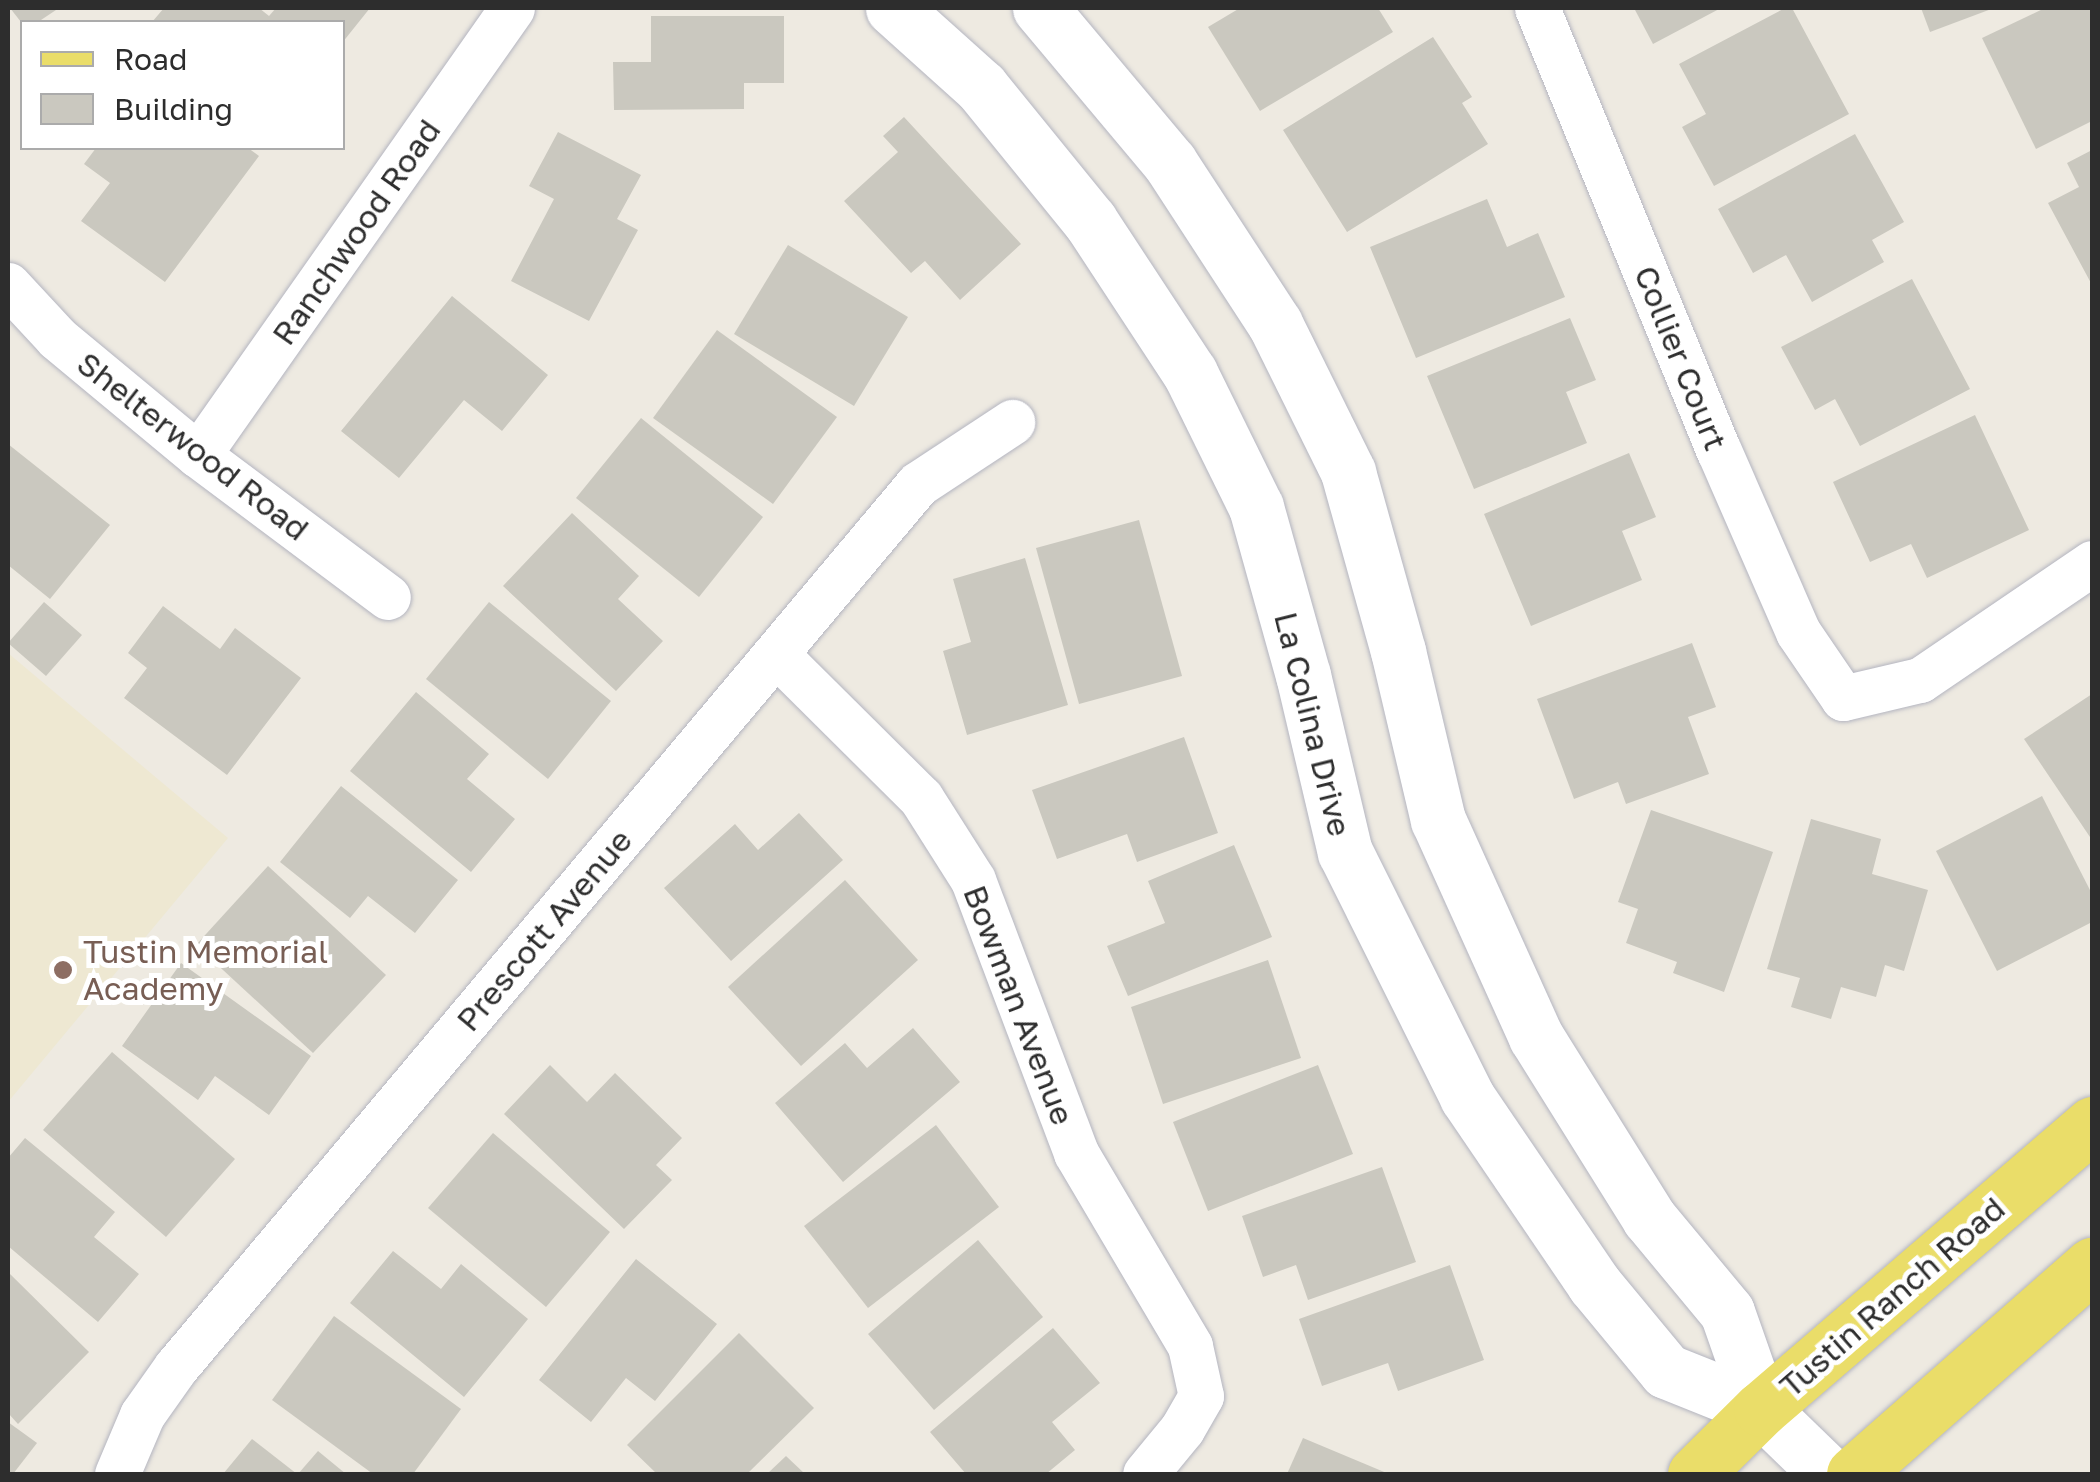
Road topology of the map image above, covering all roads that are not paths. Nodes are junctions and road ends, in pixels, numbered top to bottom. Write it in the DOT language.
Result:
graph roads {
  1 [pos="512,8"];
  2 [pos="893,8"];
  3 [pos="1040,8"];
  4 [pos="1538,8"];
  5 [pos="8,285"];
  6 [pos="1012,422"];
  7 [pos="198,455"];
  8 [pos="2092,563"];
  9 [pos="388,597"];
  10 [pos="776,654"];
  11 [pos="2092,1124"];
  12 [pos="2092,1265"];
  13 [pos="1761,1409"];
  14 [pos="117,1474"];
  15 [pos="1145,1474"];
  16 [pos="1696,1474"];
  17 [pos="1828,1474"];
  18 [pos="1854,1474"];
  1 -- 7 [label="street, Ranchwood Road"];
  2 -- 13 [label="street, La Colina Drive"];
  3 -- 13 [label="street, La Colina Drive"];
  4 -- 8 [label="street, Collier Court"];
  5 -- 7 [label="street, Shelterwood Road"];
  6 -- 10 [label="street, Prescott Avenue"];
  7 -- 9 [label="street, Shelterwood Road"];
  10 -- 14 [label="street, Prescott Avenue"];
  10 -- 15 [label="street, Bowman Avenue"];
  11 -- 13 [label="main road, Tustin Ranch Road"];
  12 -- 18 [label="main road"];
  13 -- 16 [label="main road, Tustin Ranch Road"];
  13 -- 17 [label="street, La Colina Drive"];
}
